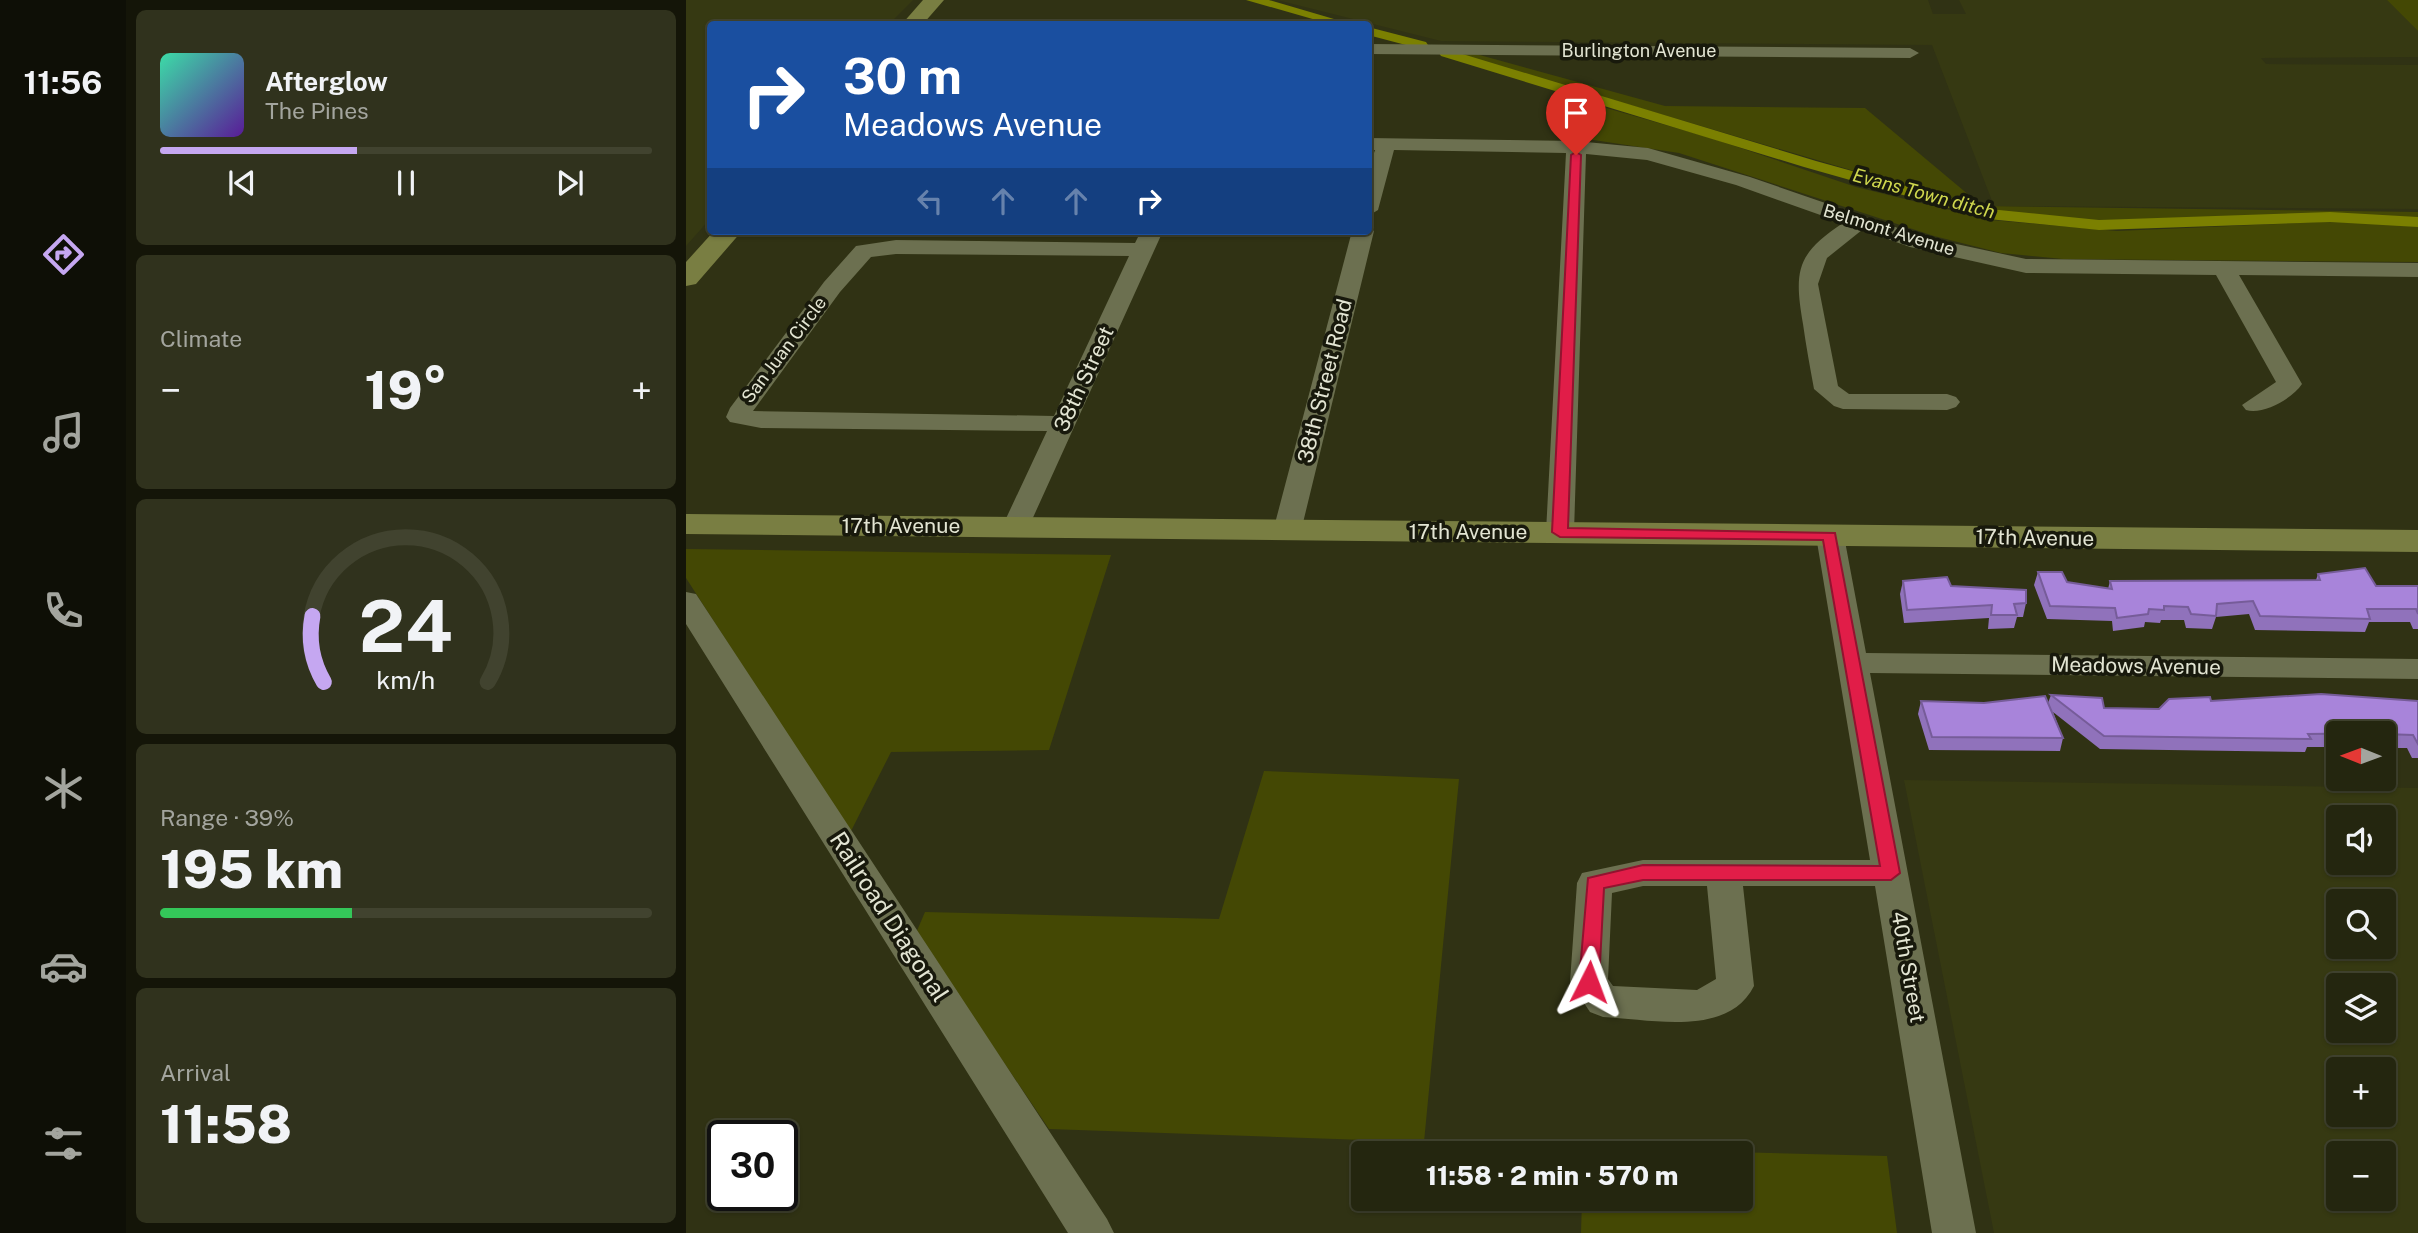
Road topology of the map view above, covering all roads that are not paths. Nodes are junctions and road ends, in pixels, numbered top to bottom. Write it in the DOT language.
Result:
graph roads {
  1 [pos="933,0"];
  2 [pos="915,21"];
  3 [pos="1372,49"];
  4 [pos="1910,53"];
  5 [pos="1377,144"];
  6 [pos="1576,146"];
  7 [pos="1372,181"];
  8 [pos="1858,223"];
  9 [pos="725,235"];
  10 [pos="1362,235"];
  11 [pos="1147,241"];
  12 [pos="2224,269"];
  13 [pos="2418,270"];
  14 [pos="686,278"];
  15 [pos="1947,402"];
  16 [pos="2255,405"];
  17 [pos="1063,424"];
  18 [pos="686,524"];
  19 [pos="1016,527"];
  20 [pos="1287,531"];
  21 [pos="1560,532"];
  22 [pos="1830,536"];
  23 [pos="2418,541"];
  24 [pos="686,601"];
  25 [pos="1853,663"];
  26 [pos="2418,670"];
  27 [pos="1891,873"];
  28 [pos="1724,875"];
  29 [pos="1092,1233"];
  30 [pos="1954,1233"];
  1 -- 2 [label="main road"];
  3 -- 4 [label="street, Burlington Avenue"];
  5 -- 6 [label="street, Belmont Avenue"];
  5 -- 7 [label="street"];
  6 -- 8 [label="street, Belmont Avenue"];
  6 -- 21 [label="street"];
  8 -- 12 [label="street, Belmont Avenue"];
  8 -- 15 [label="street"];
  9 -- 14 [label="main road"];
  10 -- 20 [label="street, 38th Street Road"];
  11 -- 17 [label="street, 38th Street"];
  11 -- 17 [label="street, San Juan Circle"];
  12 -- 13 [label="street, Belmont Avenue"];
  12 -- 16 [label="street"];
  17 -- 19 [label="street, 38th Street"];
  18 -- 19 [label="main road, 17th Avenue"];
  19 -- 20 [label="main road, 17th Avenue"];
  20 -- 21 [label="main road, 17th Avenue"];
  21 -- 22 [label="main road, 17th Avenue"];
  22 -- 23 [label="main road, 17th Avenue"];
  22 -- 25 [label="street, 40th Street"];
  24 -- 29 [label="street, Railroad Diagonal"];
  25 -- 26 [label="street, Meadows Avenue"];
  25 -- 27 [label="street, 40th Street"];
  27 -- 28 [label="street"];
  27 -- 30 [label="street, 40th Street"];
  28 -- 28 [label="street"];
}
